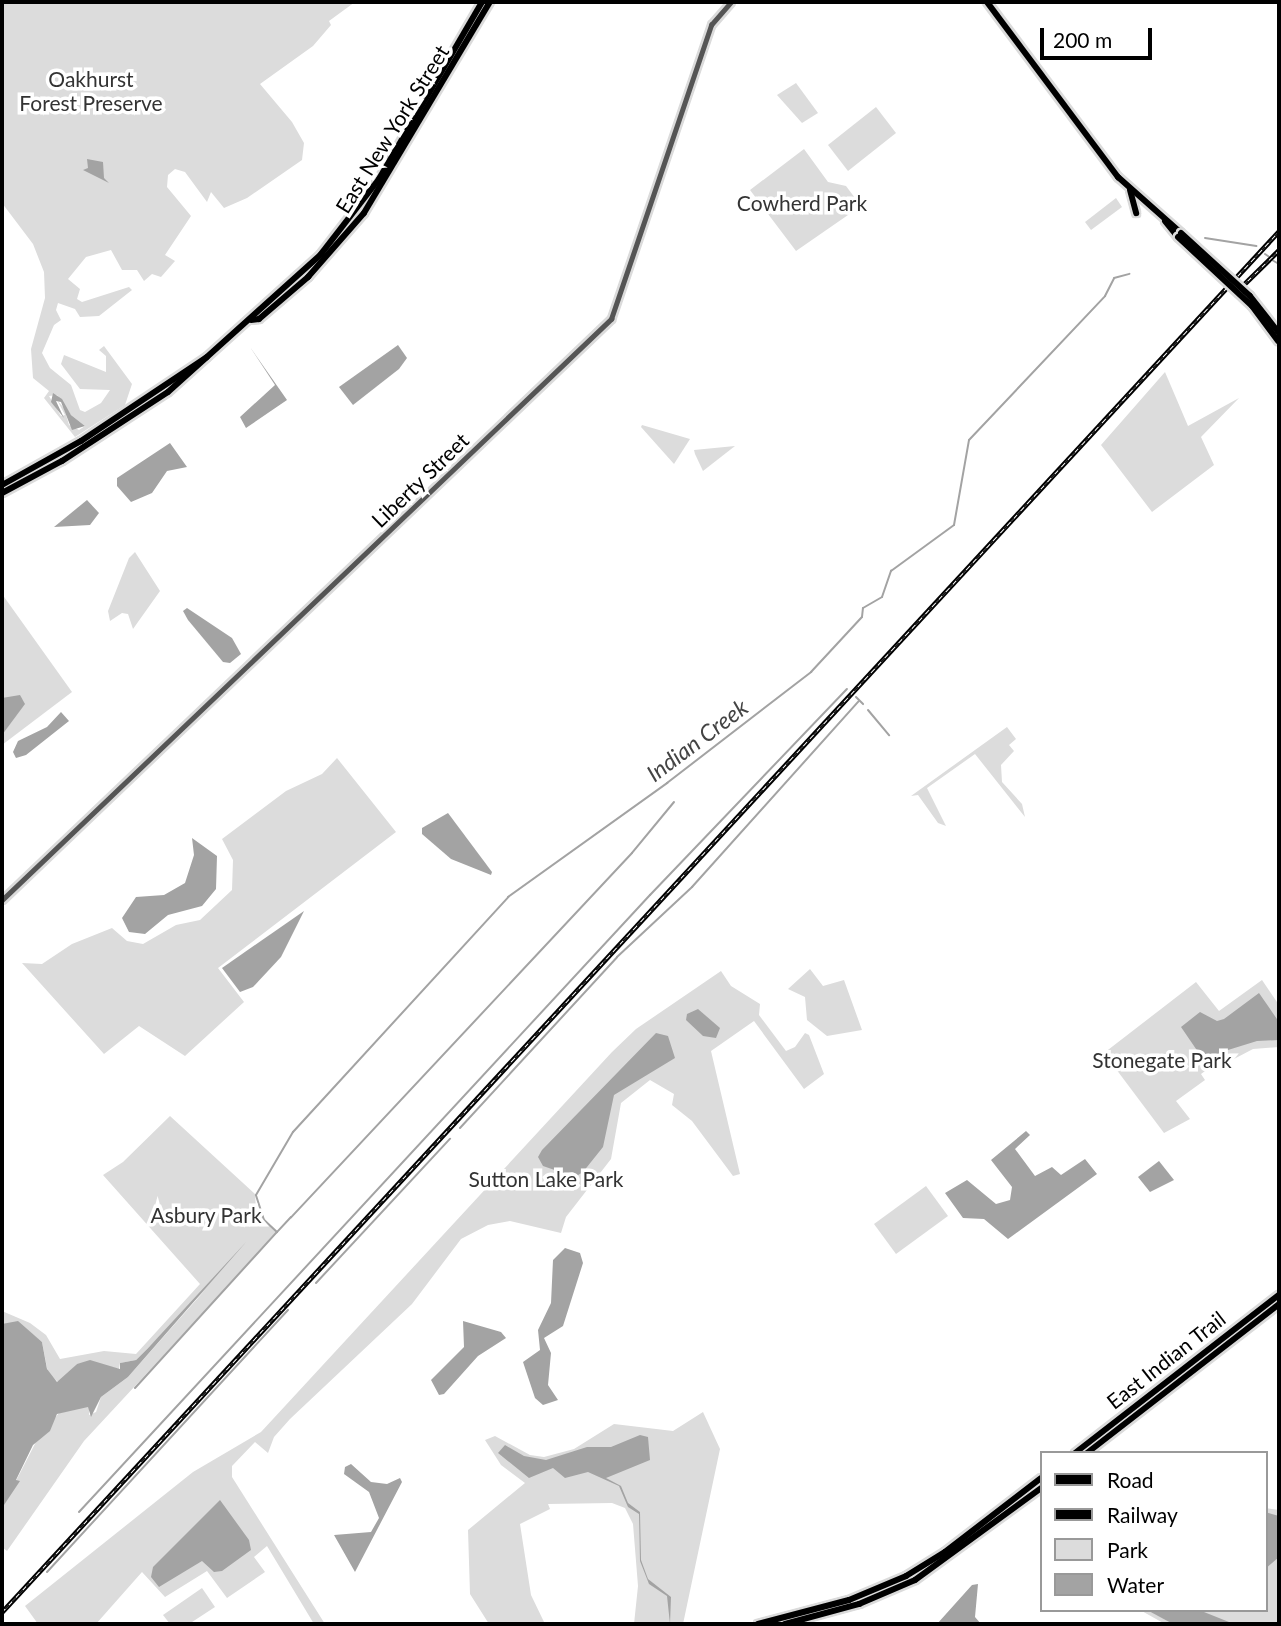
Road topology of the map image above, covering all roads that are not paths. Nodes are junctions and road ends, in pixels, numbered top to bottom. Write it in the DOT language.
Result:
graph roads {
  1 [pos="482,2"];
  2 [pos="490,2"];
  3 [pos="731,2"];
  4 [pos="987,2"];
  5 [pos="1130,190"];
  6 [pos="1136,213"];
  7 [pos="1179,235"];
  8 [pos="251,320"];
  9 [pos="1279,333"];
  10 [pos="1279,342"];
  11 [pos="206,357"];
  12 [pos="2,485"];
  13 [pos="2,493"];
  14 [pos="2,900"];
  15 [pos="1279,1295"];
  16 [pos="1279,1304"];
  17 [pos="1078,1451"];
  18 [pos="1090,1451"];
  19 [pos="1040,1479"];
  20 [pos="1040,1489"];
  21 [pos="758,1624"];
  22 [pos="785,1624"];
  1 -- 8 [label="main road, East New York Street"];
  2 -- 8 [label="main road, East New York Street"];
  3 -- 14 [label="street, Liberty Street"];
  4 -- 5 [label="main road"];
  5 -- 6 [label="main road"];
  5 -- 7 [label="main road"];
  7 -- 9 [label="main road, bridge"];
  7 -- 10 [label="main road, bridge"];
  8 -- 11 [label="main road, East New York Street"];
  11 -- 12 [label="main road, East New York Street"];
  11 -- 13 [label="main road, East New York Street"];
  15 -- 17 [label="main road, East Indian Trail"];
  16 -- 18 [label="main road, East Indian Trail"];
  19 -- 21 [label="main road"];
  20 -- 22 [label="main road"];
}
